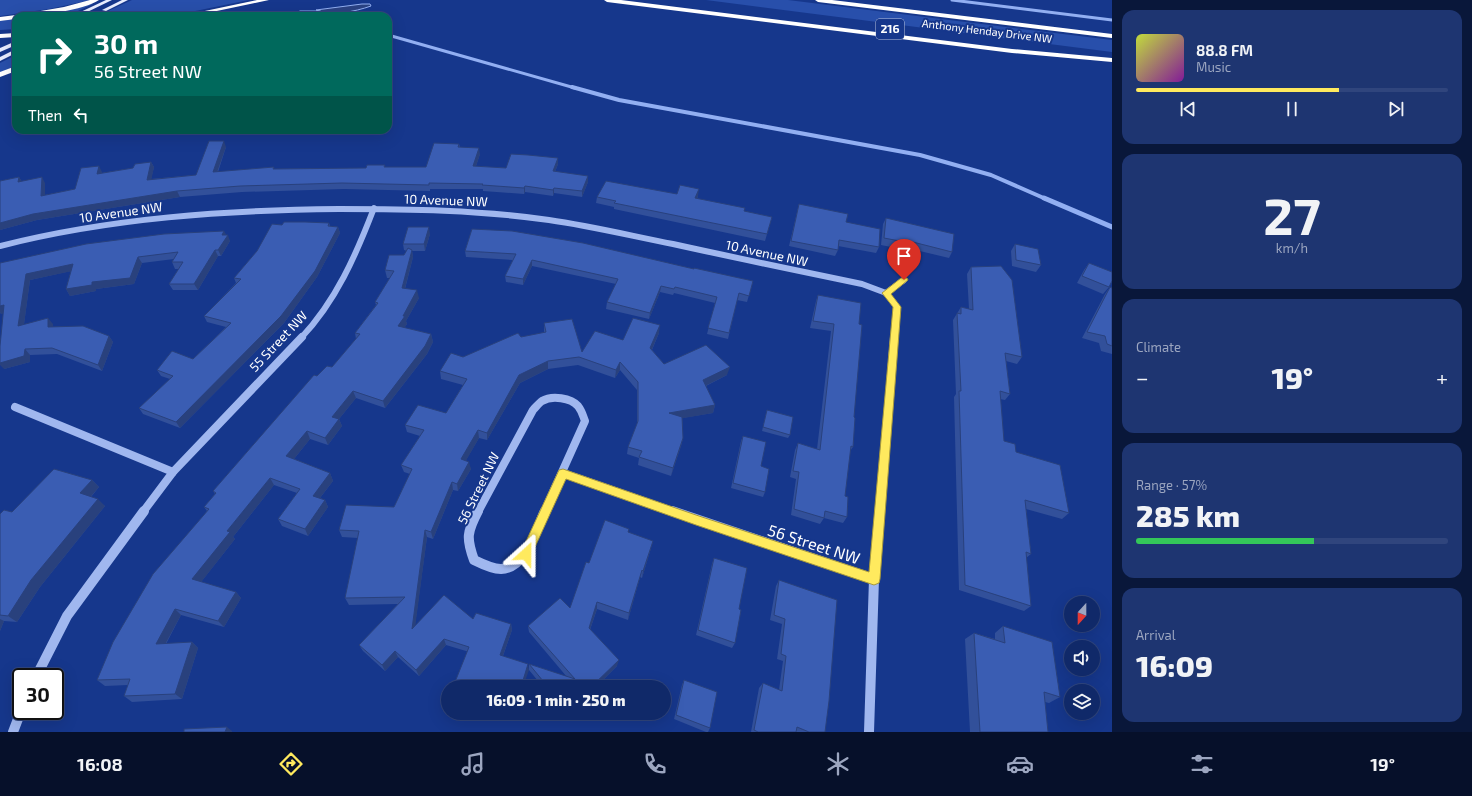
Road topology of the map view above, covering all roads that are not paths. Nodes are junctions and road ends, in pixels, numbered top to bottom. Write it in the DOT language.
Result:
graph roads {
  1 [pos="96,0"];
  2 [pos="110,0"];
  3 [pos="126,0"];
  4 [pos="266,0"];
  5 [pos="607,0"];
  6 [pos="818,0"];
  7 [pos="48,12"];
  8 [pos="84,12"];
  9 [pos="100,12"];
  10 [pos="204,12"];
  11 [pos="777,14"];
  12 [pos="12,18"];
  13 [pos="0,19"];
  14 [pos="12,35"];
  15 [pos="0,36"];
  16 [pos="1112,36"];
  17 [pos="12,45"];
  18 [pos="0,50"];
  19 [pos="12,53"];
  20 [pos="0,58"];
  21 [pos="1112,59"];
  22 [pos="12,70"];
  23 [pos="0,75"];
  24 [pos="374,208"];
  25 [pos="0,246"];
  26 [pos="904,280"];
  27 [pos="886,293"];
  28 [pos="15,407"];
  29 [pos="173,472"];
  30 [pos="563,473"];
  31 [pos="874,579"];
  32 [pos="41,668"];
  33 [pos="18,720"];
  34 [pos="13,732"];
  35 [pos="869,732"];
  1 -- 7 [label="highway"];
  2 -- 8 [label="main road"];
  3 -- 9 [label="main road"];
  4 -- 10 [label="highway"];
  5 -- 21 [label="highway"];
  6 -- 16 [label="highway, Anthony Henday Drive NW / 216"];
  11 -- 21 [label="highway, Anthony Henday Drive NW / 216"];
  12 -- 13 [label="highway"];
  14 -- 15 [label="highway"];
  17 -- 18 [label="main road"];
  19 -- 20 [label="main road"];
  22 -- 23 [label="highway"];
  24 -- 25 [label="street, 10 Avenue NW"];
  24 -- 27 [label="street, 10 Avenue NW"];
  24 -- 29 [label="street, 55 Street NW"];
  26 -- 27 [label="street"];
  27 -- 31 [label="street, 56 Street NW"];
  28 -- 29 [label="street"];
  29 -- 32 [label="street, 55 Street NW"];
  30 -- 30 [label="street, 56 Street NW"];
  30 -- 31 [label="street, 56 Street NW"];
  31 -- 35 [label="street, 56 Street NW"];
  33 -- 34 [label="street"];
}
